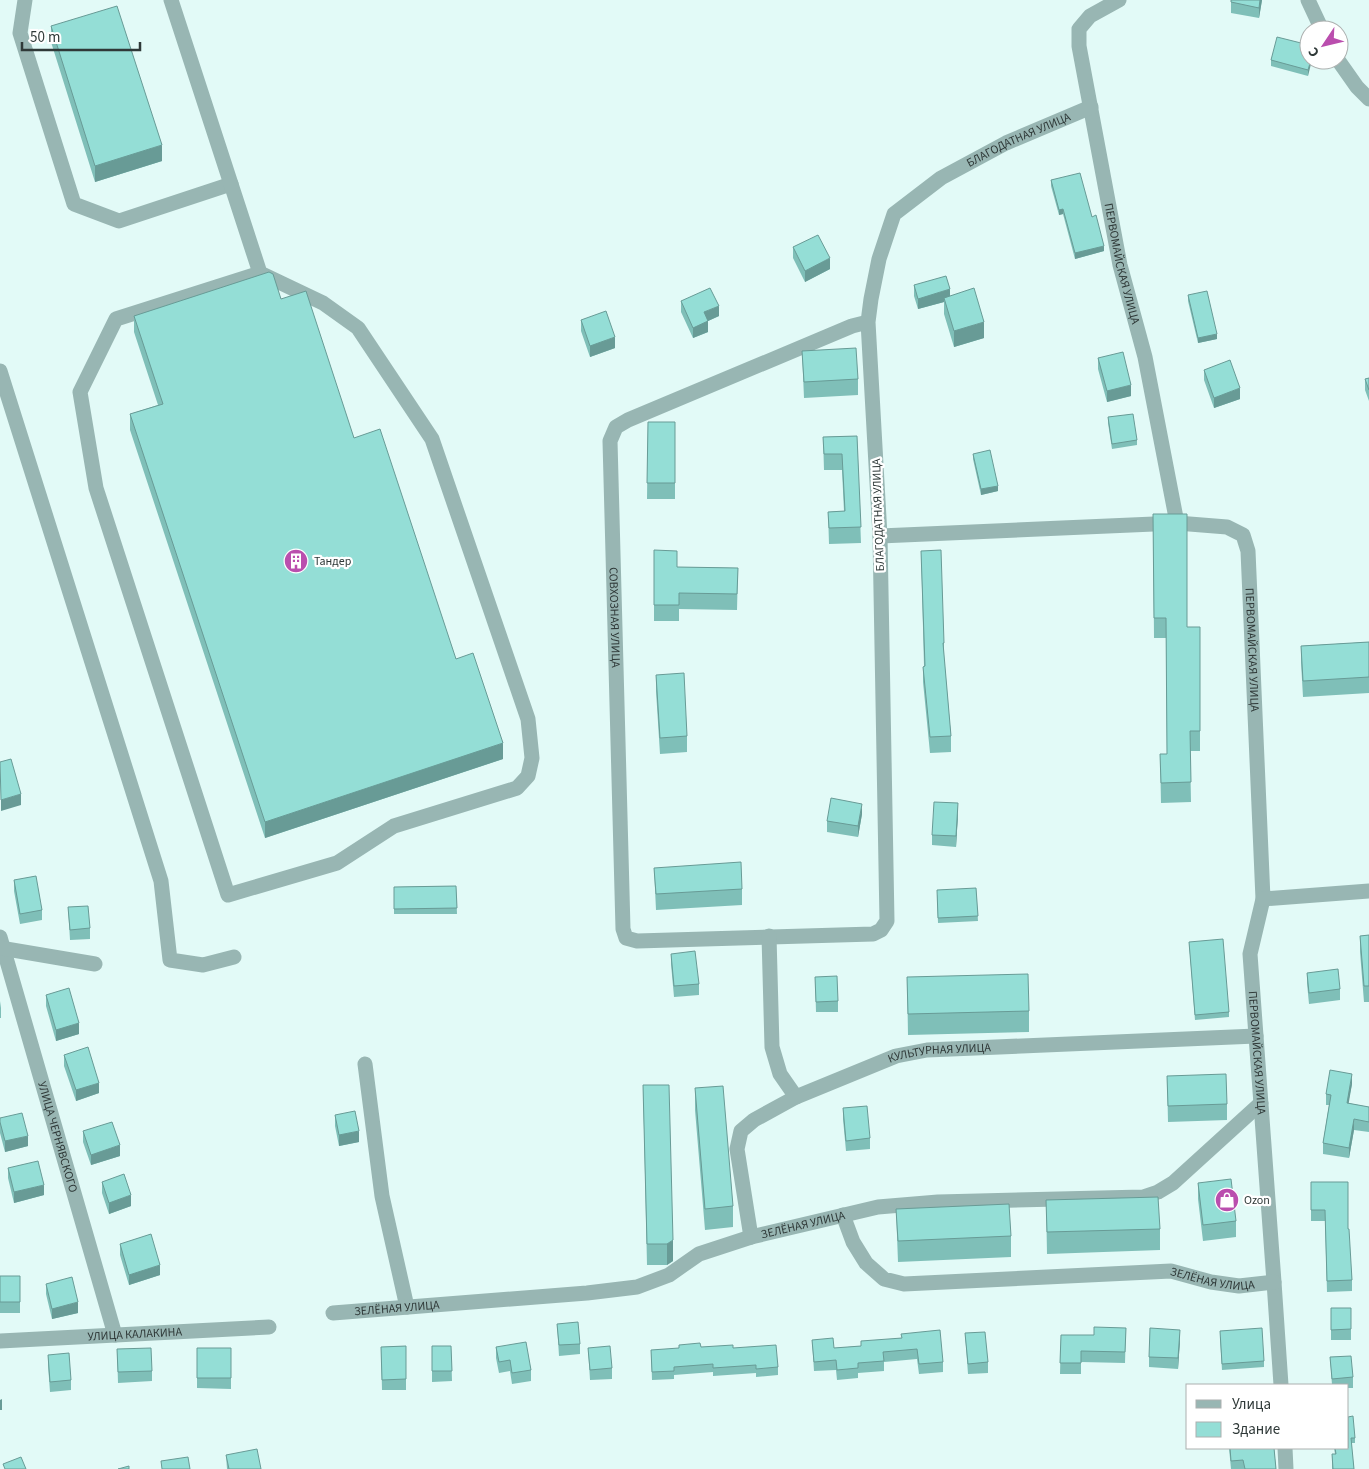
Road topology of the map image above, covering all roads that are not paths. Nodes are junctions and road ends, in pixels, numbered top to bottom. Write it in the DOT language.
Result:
graph roads {
  1 [pos="25,0"];
  2 [pos="171,0"];
  3 [pos="1119,0"];
  4 [pos="1308,0"];
  5 [pos="1317,20"];
  6 [pos="1345,70"];
  7 [pos="1369,100"];
  8 [pos="1091,107"];
  9 [pos="231,184"];
  10 [pos="260,272"];
  11 [pos="868,322"];
  12 [pos="0,371"];
  13 [pos="1177,523"];
  14 [pos="880,536"];
  15 [pos="1369,891"];
  16 [pos="1263,899"];
  17 [pos="769,936"];
  18 [pos="1,945"];
  19 [pos="234,957"];
  20 [pos="94,964"];
  21 [pos="1256,1036"];
  22 [pos="365,1064"];
  23 [pos="796,1097"];
  24 [pos="1261,1103"];
  25 [pos="843,1214"];
  26 [pos="751,1236"];
  27 [pos="1274,1282"];
  28 [pos="407,1307"];
  29 [pos="333,1313"];
  30 [pos="269,1326"];
  31 [pos="114,1335"];
  32 [pos="0,1341"];
  33 [pos="1281,1384"];
  34 [pos="1285,1449"];
  35 [pos="1286,1469"];
  1 -- 9 [label="street"];
  2 -- 9 [label="street"];
  3 -- 8 [label="street, ПЕРВОМАЙСКАЯ УЛИЦА"];
  4 -- 5 [label="street"];
  6 -- 7 [label="street"];
  8 -- 11 [label="street, БЛАГОДАТНАЯ УЛИЦА"];
  8 -- 13 [label="street, ПЕРВОМАЙСКАЯ УЛИЦА"];
  9 -- 10 [label="street"];
  10 -- 10 [label="street"];
  11 -- 14 [label="street, БЛАГОДАТНАЯ УЛИЦА"];
  11 -- 17 [label="street, СОВХОЗНАЯ УЛИЦА"];
  12 -- 19 [label="street"];
  13 -- 14 [label="street"];
  13 -- 16 [label="street, ПЕРВОМАЙСКАЯ УЛИЦА"];
  14 -- 17 [label="street, БЛАГОДАТНАЯ УЛИЦА"];
  15 -- 16 [label="street"];
  16 -- 21 [label="street, ПЕРВОМАЙСКАЯ УЛИЦА"];
  17 -- 23 [label="street"];
  18 -- 20 [label="street"];
  18 -- 31 [label="street, УЛИЦА ЧЕРНЯВСКОГО"];
  21 -- 23 [label="street, КУЛЬТУРНАЯ УЛИЦА"];
  21 -- 24 [label="street, ПЕРВОМАЙСКАЯ УЛИЦА"];
  22 -- 28 [label="street"];
  23 -- 26 [label="street, КУЛЬТУРНАЯ УЛИЦА"];
  24 -- 25 [label="street"];
  24 -- 27 [label="street, ПЕРВОМАЙСКАЯ УЛИЦА"];
  25 -- 26 [label="street, ЗЕЛЁНАЯ УЛИЦА"];
  25 -- 27 [label="street, ЗЕЛЁНАЯ УЛИЦА"];
  26 -- 28 [label="street, ЗЕЛЁНАЯ УЛИЦА"];
  27 -- 33 [label="street, ПЕРВОМАЙСКАЯ УЛИЦА"];
  28 -- 29 [label="street, ЗЕЛЁНАЯ УЛИЦА"];
  30 -- 31 [label="street, УЛИЦА КАЛАКИНА"];
  31 -- 32 [label="street, УЛИЦА КАЛАКИНА"];
  34 -- 35 [label="street"];
}
